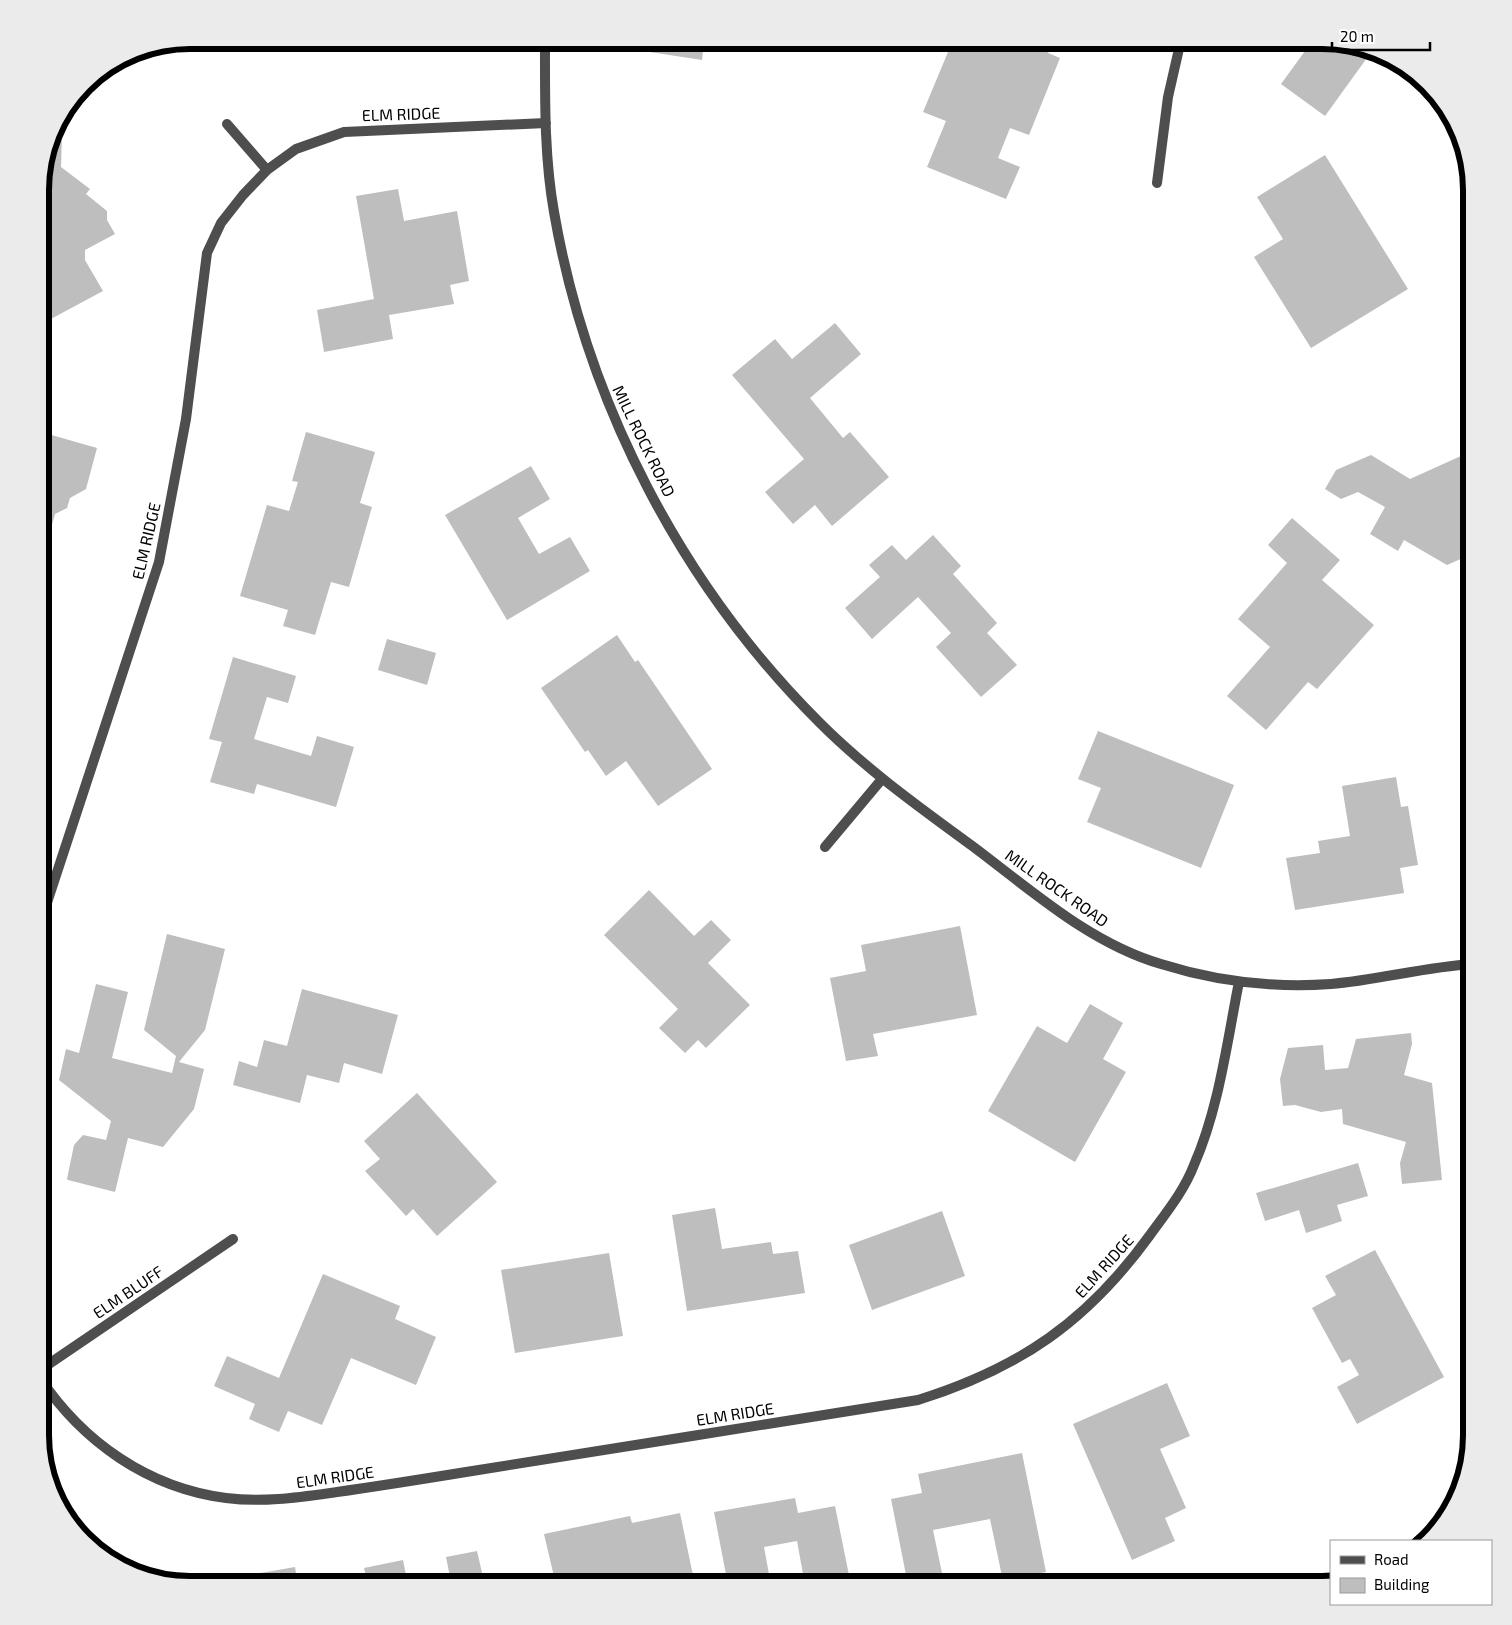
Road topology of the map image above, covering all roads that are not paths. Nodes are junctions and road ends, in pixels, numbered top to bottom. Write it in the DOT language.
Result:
graph roads {
  1 [pos="545,49"];
  2 [pos="1179,49"];
  3 [pos="546,123"];
  4 [pos="227,124"];
  5 [pos="267,170"];
  6 [pos="1157,183"];
  7 [pos="882,779"];
  8 [pos="825,847"];
  9 [pos="49,897"];
  10 [pos="1463,965"];
  11 [pos="1239,982"];
  12 [pos="233,1239"];
  13 [pos="49,1364"];
  14 [pos="49,1391"];
  1 -- 3 [label="street, MILL ROCK ROAD"];
  2 -- 6 [label="street"];
  3 -- 5 [label="street, ELM RIDGE"];
  3 -- 7 [label="street, MILL ROCK ROAD"];
  4 -- 5 [label="street"];
  5 -- 9 [label="street, ELM RIDGE"];
  7 -- 8 [label="street"];
  7 -- 11 [label="street, MILL ROCK ROAD"];
  10 -- 11 [label="street, MILL ROCK ROAD"];
  11 -- 14 [label="street, ELM RIDGE"];
  12 -- 13 [label="street, ELM BLUFF"];
}
